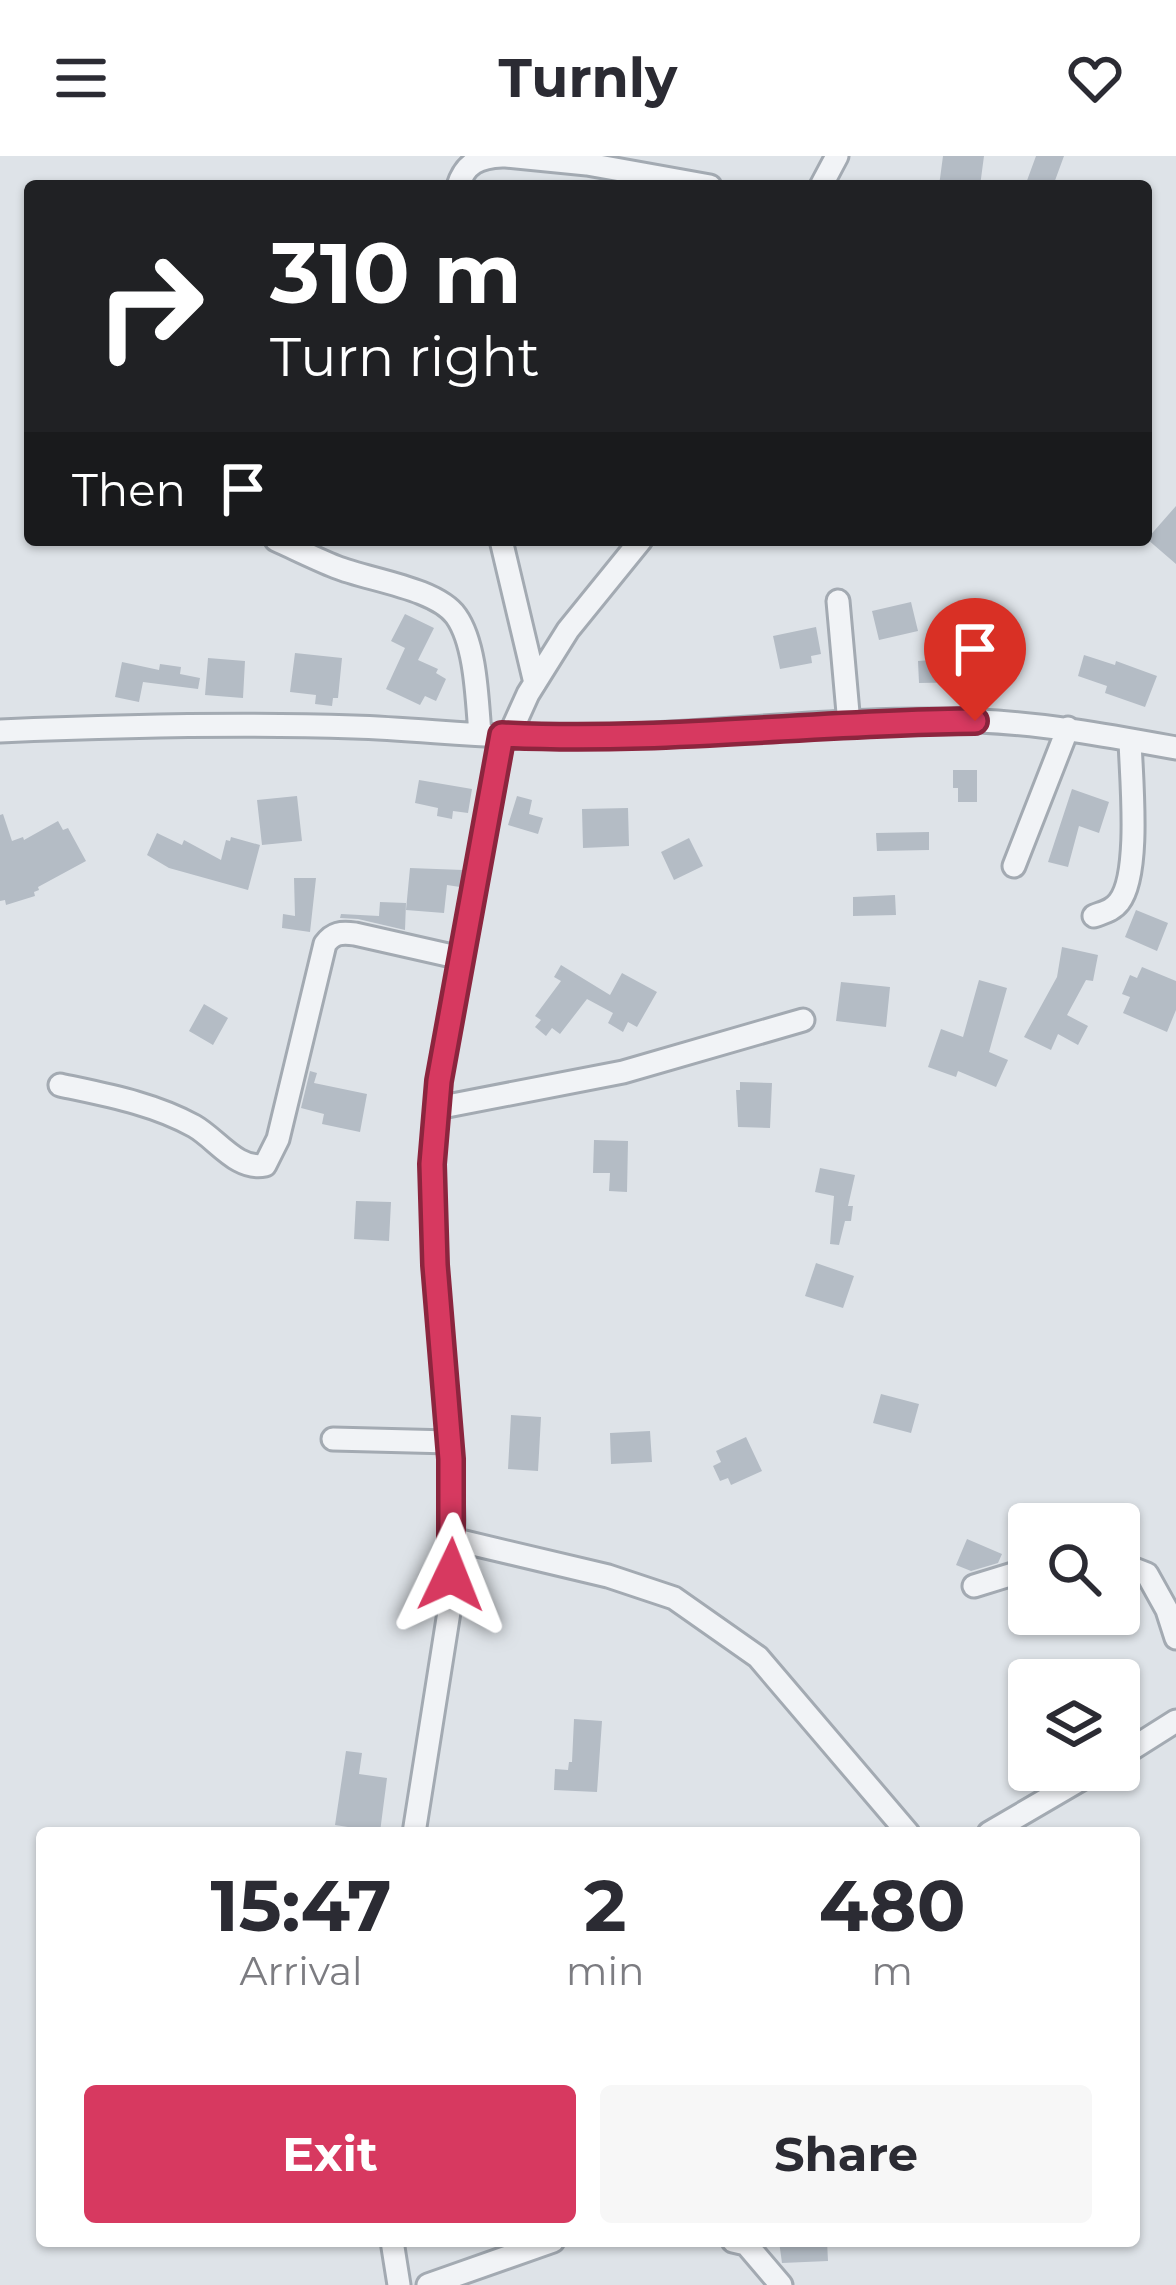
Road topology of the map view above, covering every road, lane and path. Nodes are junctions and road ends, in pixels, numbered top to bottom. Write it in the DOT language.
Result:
graph roads {
  1 [pos="504,156"];
  2 [pos="460,180"];
  3 [pos="676,180"];
  4 [pos="289,546"];
  5 [pos="502,546"];
  6 [pos="635,546"];
  7 [pos="838,601"];
  8 [pos="535,683"];
  9 [pos="850,724"];
  10 [pos="1068,728"];
  11 [pos="0,731"];
  12 [pos="497,735"];
  13 [pos="1130,740"];
  14 [pos="1176,748"];
  15 [pos="1014,866"];
  16 [pos="1094,916"];
  17 [pos="461,958"];
  18 [pos="803,1020"];
  19 [pos="60,1085"];
  20 [pos="437,1108"];
  21 [pos="333,1439"];
  22 [pos="449,1442"];
  23 [pos="452,1539"];
  24 [pos="1140,1571"];
  25 [pos="1008,1575"];
  26 [pos="974,1586"];
  27 [pos="1176,1638"];
  28 [pos="1176,1721"];
  29 [pos="1140,1744"];
  30 [pos="1061,1791"];
  31 [pos="415,1827"];
  32 [pos="903,1827"];
  33 [pos="999,1827"];
  34 [pos="393,2247"];
  35 [pos="536,2247"];
  36 [pos="749,2247"];
  37 [pos="399,2285"];
  38 [pos="428,2285"];
  39 [pos="781,2285"];
  1 -- 2 [label="street"];
  1 -- 3 [label="street"];
  4 -- 12 [label="street"];
  5 -- 8 [label="street"];
  6 -- 8 [label="street"];
  7 -- 9 [label="street"];
  8 -- 12 [label="street"];
  9 -- 10 [label="street"];
  9 -- 12 [label="street"];
  10 -- 13 [label="street"];
  10 -- 15 [label="street"];
  11 -- 12 [label="street"];
  12 -- 17 [label="street"];
  13 -- 14 [label="street"];
  13 -- 16 [label="street"];
  17 -- 19 [label="street"];
  17 -- 20 [label="street"];
  18 -- 20 [label="street"];
  20 -- 22 [label="street"];
  21 -- 22 [label="street"];
  22 -- 23 [label="street"];
  23 -- 31 [label="street"];
  23 -- 32 [label="street"];
  24 -- 27 [label="street"];
  25 -- 26 [label="street"];
  28 -- 29 [label="street"];
  30 -- 33 [label="street"];
  34 -- 37 [label="street"];
  35 -- 38 [label="street"];
  36 -- 39 [label="street"];
}
